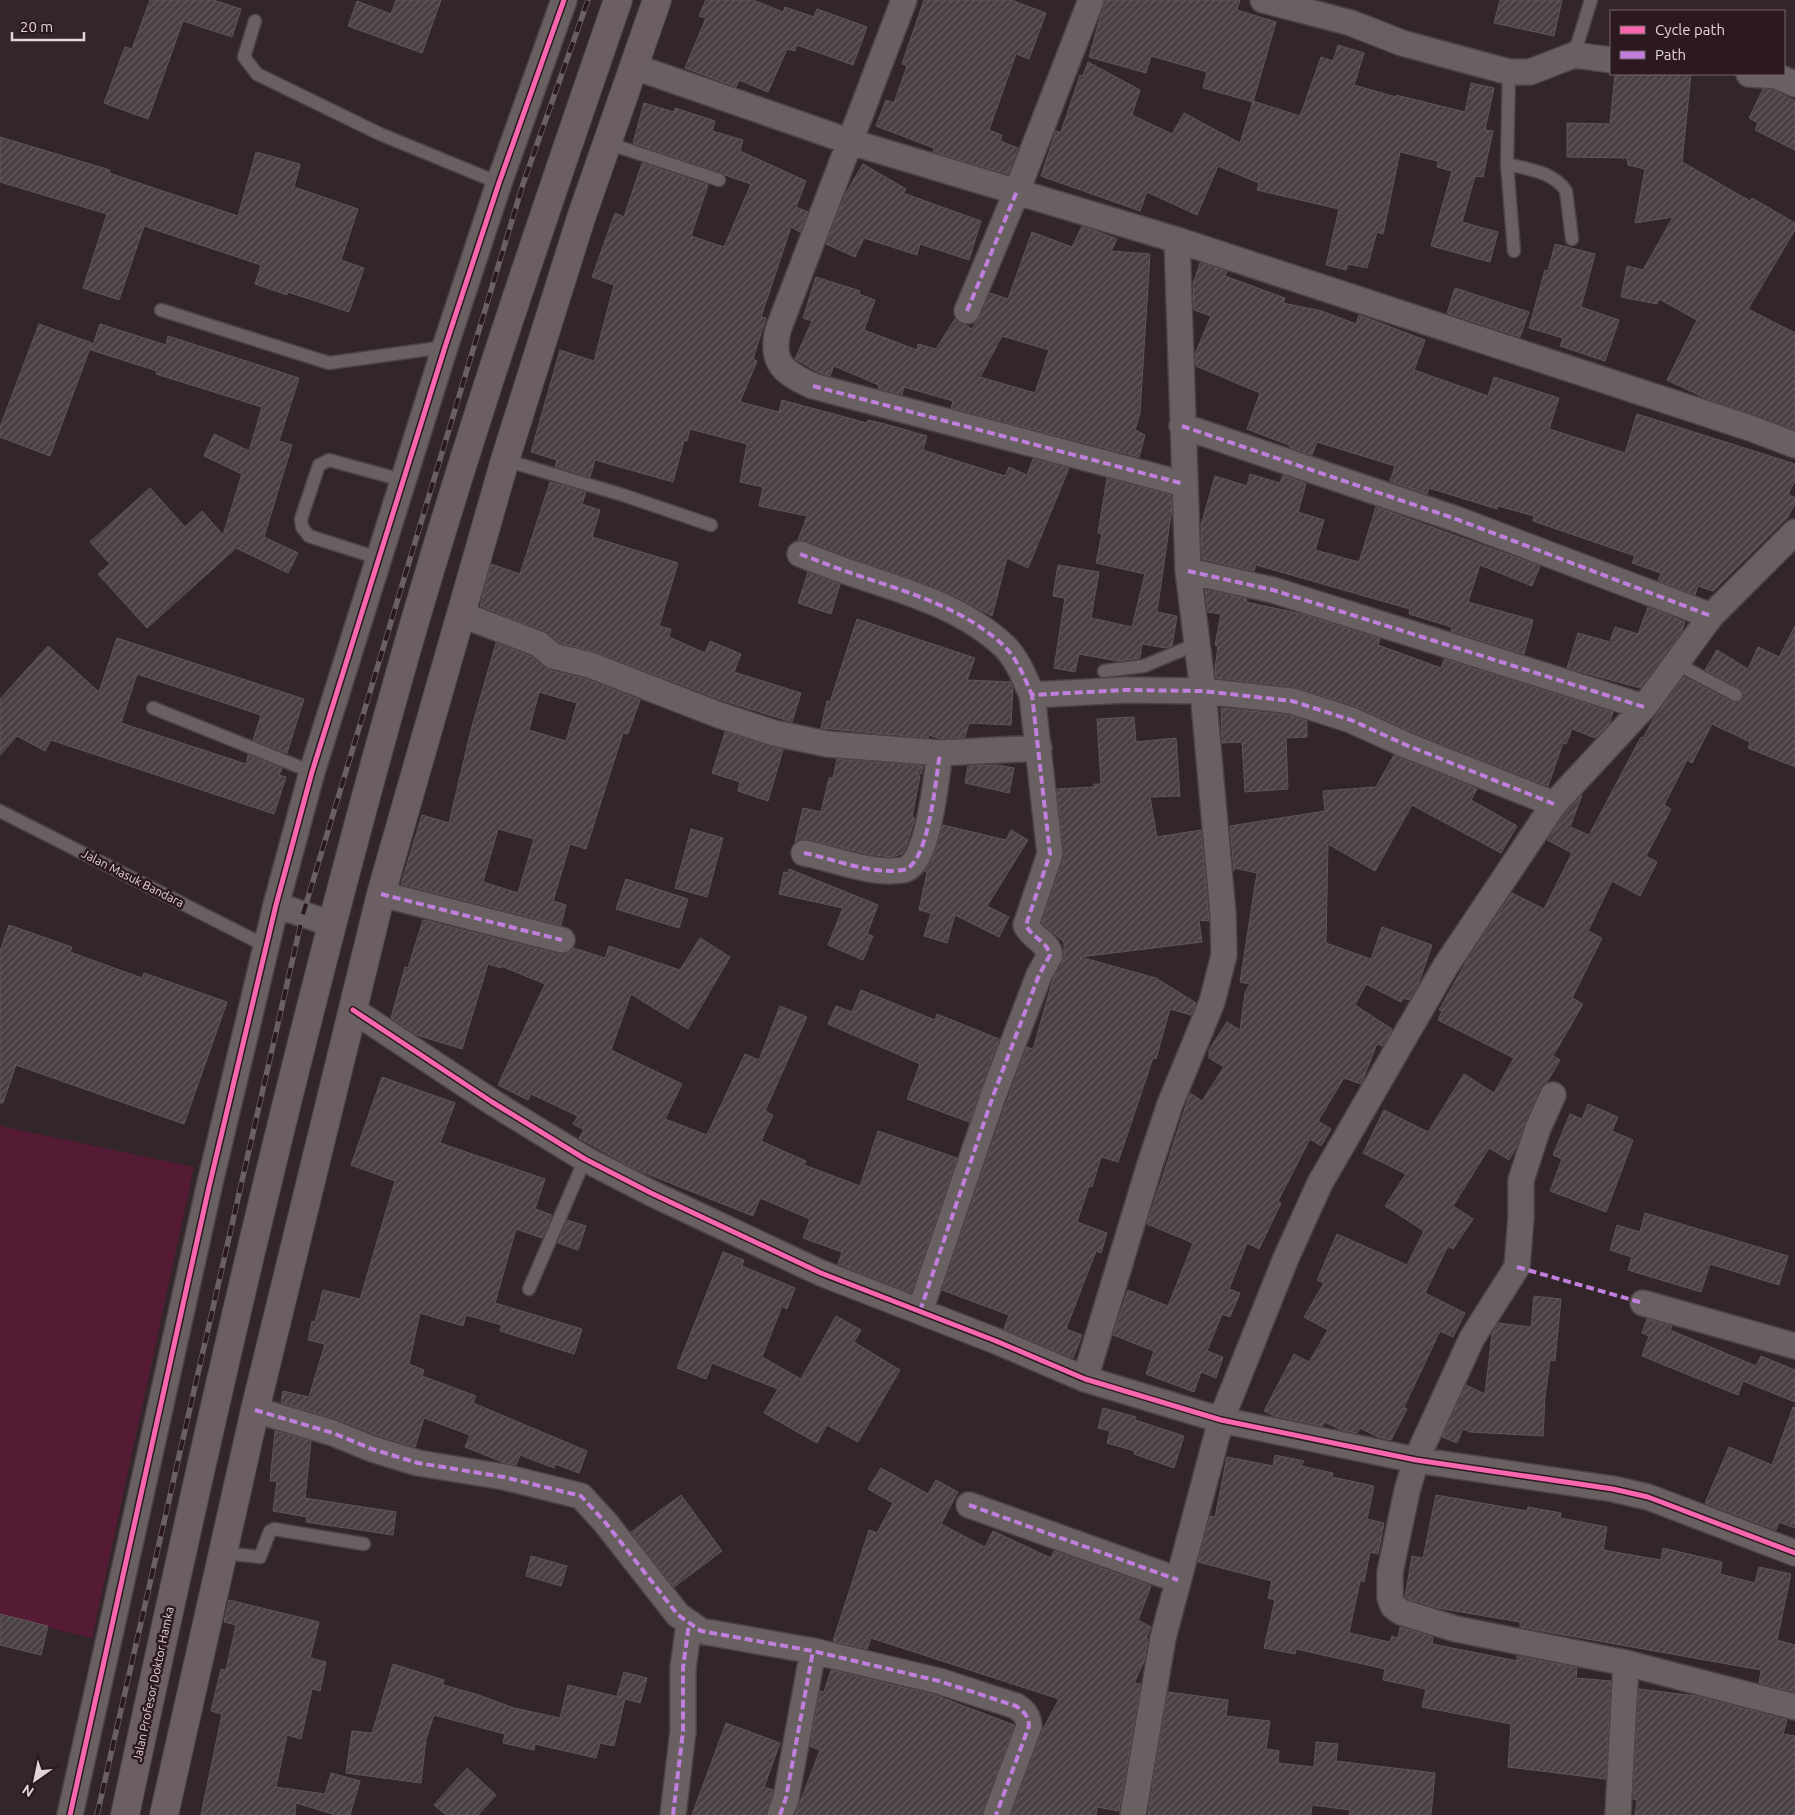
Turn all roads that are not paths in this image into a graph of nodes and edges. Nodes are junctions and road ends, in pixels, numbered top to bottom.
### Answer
1 (564, 0) edge
2 (618, 0) edge
3 (658, 0) edge
4 (904, 0) edge
5 (1091, 0) edge
6 (1263, 0) edge
7 (1590, 0) edge
8 (255, 21) dead end
9 (1574, 55) junction
10 (1610, 60) edge
11 (635, 67) junction
12 (1509, 72) junction
13 (1762, 75) edge
14 (1795, 84) edge
15 (608, 142) junction
16 (851, 142) junction
17 (1507, 164) junction
18 (719, 180) dead end
19 (499, 183) junction
20 (1017, 190) junction
21 (547, 204) junction
22 (581, 218) junction
23 (1572, 238) dead end
24 (1176, 240) junction
25 (1514, 250) dead end
26 (161, 310) dead end
27 (967, 311) dead end
28 (445, 347) junction
29 (1182, 426) junction
30 (1795, 445) edge
31 (505, 460) junction
32 (402, 480) junction
33 (1184, 484) junction
34 (711, 525) dead end
35 (1795, 532) edge
36 (800, 554) dead end
37 (378, 558) junction
38 (1188, 571) junction
39 (460, 614) junction
40 (1711, 616) junction
41 (1198, 643) junction
42 (1677, 664) junction
43 (1104, 671) dead end
44 (1203, 691) junction
45 (1032, 695) junction
46 (1736, 695) dead end
47 (1644, 707) junction
48 (153, 708) dead end
49 (1039, 748) junction
50 (940, 753) junction
51 (312, 772) junction
52 (1554, 804) junction
53 (0, 811) edge
54 (804, 853) dead end
55 (381, 894) junction
56 (276, 905) junction
57 (332, 924) junction
58 (562, 940) dead end
59 (266, 946) junction
60 (354, 1010) junction
61 (1553, 1096) dead end
62 (585, 1159) junction
63 (529, 1289) dead end
64 (1643, 1303) dead end
65 (920, 1311) junction
66 (1795, 1346) edge
67 (1085, 1379) junction
68 (255, 1410) junction
69 (1221, 1420) junction
70 (1416, 1460) junction
71 (969, 1505) dead end
72 (364, 1544) dead end
73 (181, 1553) junction
74 (1795, 1553) edge
75 (221, 1557) junction
76 (1178, 1580) junction
77 (689, 1624) junction
78 (813, 1651) junction
79 (1626, 1663) junction
80 (1795, 1707) edge
81 (70, 1815) edge
82 (125, 1815) edge
83 (164, 1815) edge
84 (673, 1815) edge
85 (780, 1815) edge
86 (996, 1815) edge
87 (1134, 1815) edge
88 (1618, 1815) edge

1 - 19 street
2 - 21 highway, Jalan Profesor Doktor Hamka
3 - 11 highway
4 - 16 street
5 - 20 street
6 - 12 street
7 - 9 lane
8 - 19 lane
9 - 10 street
9 - 12 street
11 - 15 highway
11 - 16 street
12 - 17 lane
13 - 14 street
15 - 18 lane
15 - 22 highway
16 - 20 street
16 - 33 street
17 - 23 lane
17 - 25 lane
19 - 28 street
20 - 24 street
20 - 27 street
21 - 22 highway
21 - 57 highway, Jalan Profesor Doktor Hamka
22 - 31 highway
24 - 29 street
24 - 30 street
26 - 28 lane
28 - 32 street
29 - 33 street
29 - 40 street
31 - 34 lane
31 - 39 highway
32 - 37 street
32 - 37 lane
33 - 38 street
35 - 40 street
36 - 45 street
37 - 51 street
38 - 41 street
38 - 47 street
39 - 50 street
39 - 55 highway
40 - 42 street
41 - 43 lane
41 - 44 street
42 - 46 lane
42 - 47 street
44 - 45 street
44 - 52 street
44 - 67 street
45 - 49 street
47 - 52 street
48 - 51 lane
49 - 50 street
49 - 65 street
50 - 54 street
51 - 56 street
52 - 69 street
53 - 59 lane, Jalan Masuk Bandara
55 - 58 street
55 - 60 highway
56 - 57 street
56 - 59 street
57 - 73 highway, Jalan Profesor Doktor Hamka
59 - 81 street
60 - 62 street
60 - 68 highway
61 - 70 street
62 - 63 lane
62 - 65 street
64 - 66 street
65 - 67 street
67 - 69 street
68 - 75 highway
68 - 77 street
69 - 70 street
69 - 76 street
70 - 74 street
70 - 79 street
71 - 76 street
72 - 75 lane
73 - 75 highway
73 - 82 highway, Jalan Profesor Doktor Hamka
75 - 83 highway
76 - 87 street
77 - 78 street
77 - 84 street
78 - 85 street
78 - 86 street
79 - 80 street
79 - 88 street

